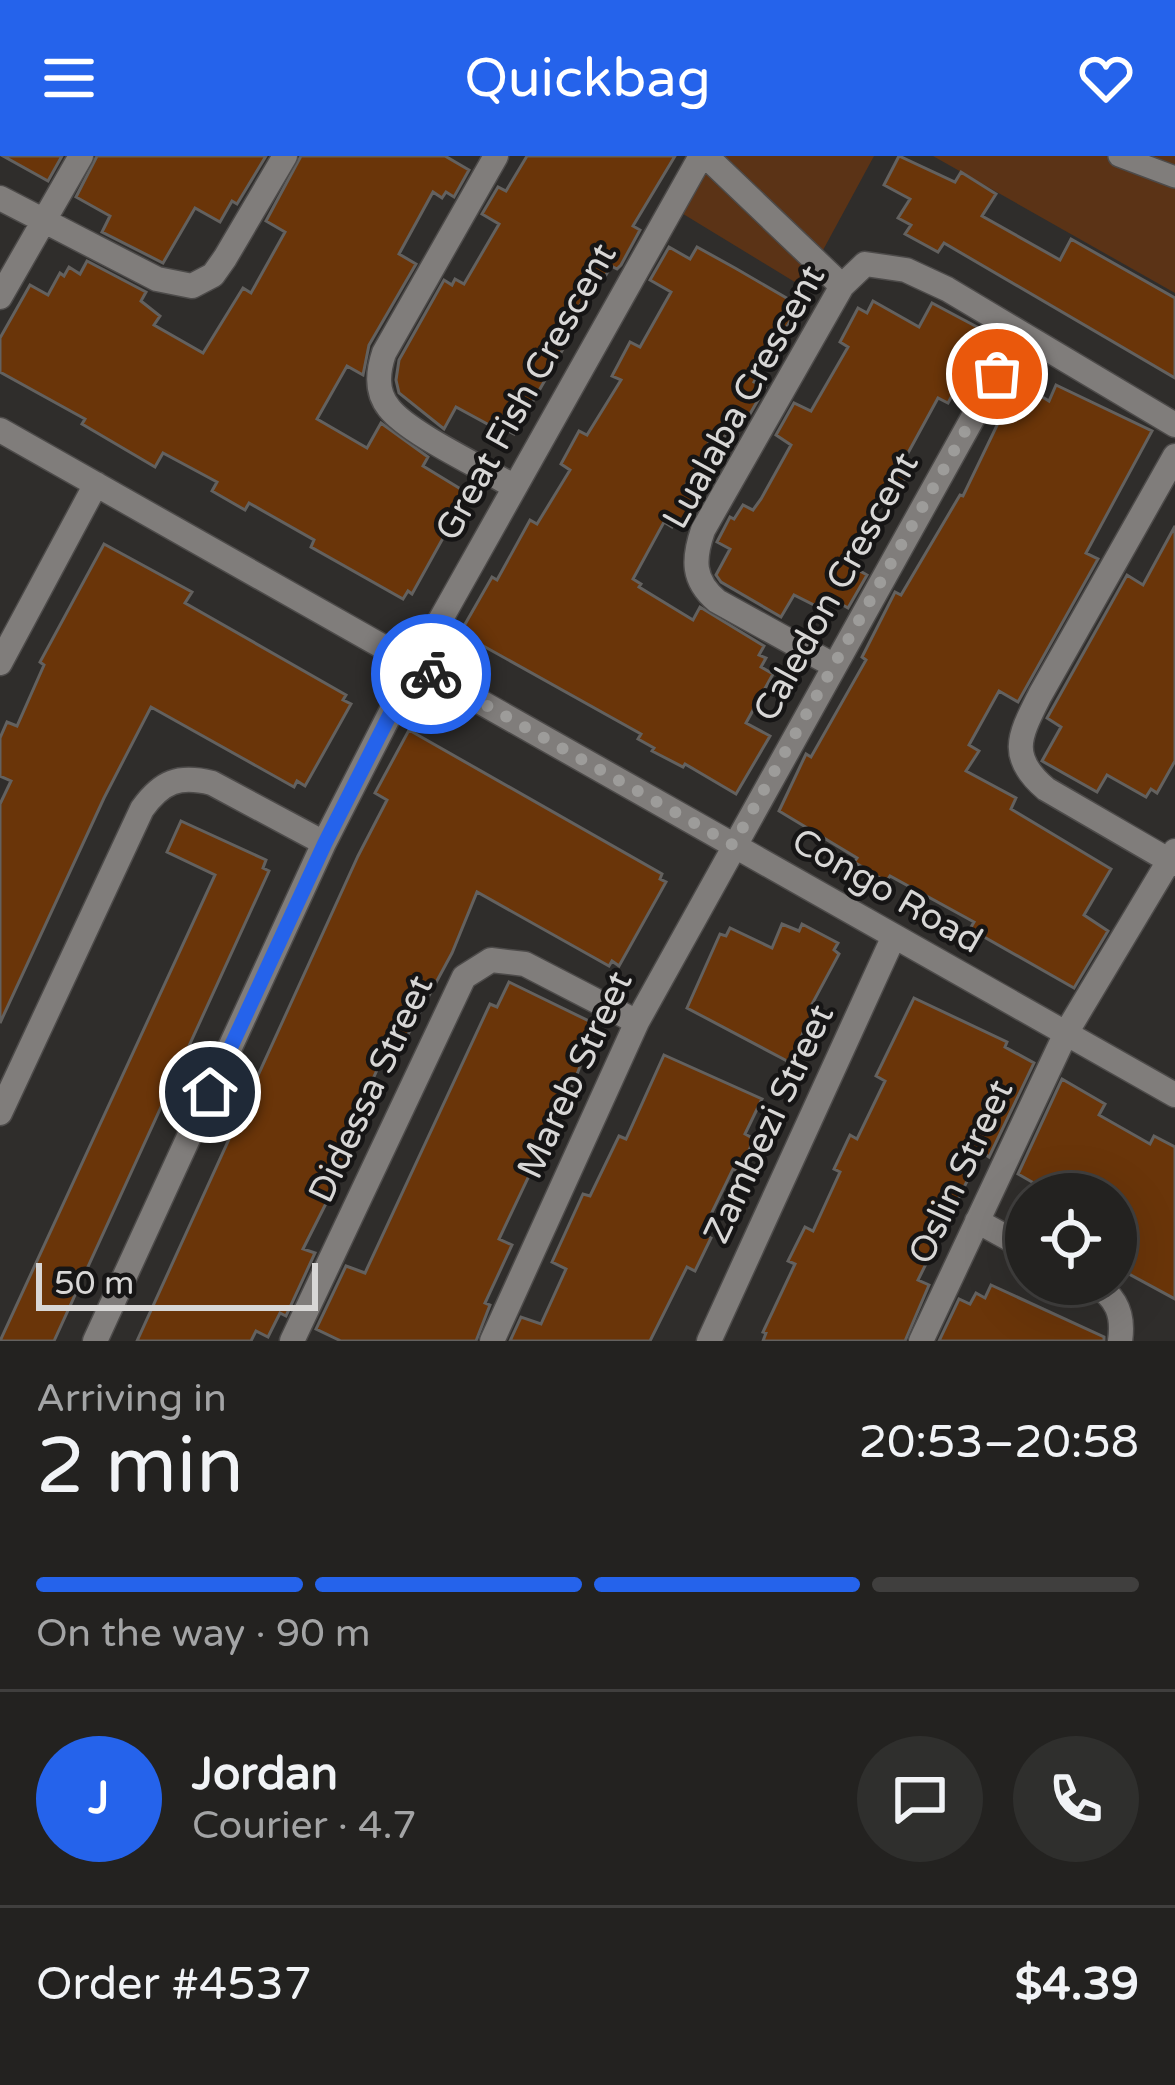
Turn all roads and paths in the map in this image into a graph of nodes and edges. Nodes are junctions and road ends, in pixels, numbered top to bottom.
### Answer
1 (81, 156) edge
2 (285, 156) edge
3 (496, 156) edge
4 (704, 156) edge
5 (1119, 156) edge
6 (1175, 177) edge
7 (0, 198) edge
8 (43, 223) junction
9 (842, 286) junction
10 (0, 297) edge
11 (1020, 333) junction
12 (1175, 424) edge
13 (0, 430) edge
14 (1175, 456) edge
15 (96, 484) junction
16 (513, 486) junction
17 (0, 663) edge
18 (415, 665) junction
19 (833, 665) junction
20 (325, 843) junction
21 (733, 845) junction
22 (1173, 858) edge
23 (894, 936) junction
24 (637, 1022) junction
25 (1066, 1034) junction
26 (1175, 1095) edge
27 (0, 1114) edge
28 (977, 1221) junction
29 (1005, 1236) edge
30 (1116, 1305) edge
31 (95, 1341) edge
32 (292, 1341) edge
33 (492, 1341) edge
34 (709, 1341) edge
35 (921, 1341) edge
36 (1120, 1341) edge

1 - 8 street
2 - 8 street
3 - 16 street
4 - 9 street
4 - 16 street, Great Fish Crescent
5 - 6 lane
7 - 8 street
8 - 10 street
9 - 11 street, Lualaba Crescent
9 - 19 street, Lualaba Crescent
11 - 12 street
11 - 19 street, Caledon Crescent
13 - 15 street, Congo Road
14 - 22 street
15 - 17 street
15 - 18 street, Congo Road
16 - 18 street, Great Fish Crescent
18 - 20 street, Great Fish Crescent
18 - 21 street, Congo Road
19 - 21 street, Caledon Crescent
20 - 27 street
20 - 31 street, Great Fish Crescent
21 - 23 street, Congo Road
21 - 24 street, Mareb Street
22 - 25 street, Oslin Street
23 - 25 street, Congo Road
23 - 34 street, Zambezi Street
24 - 32 street, Didessa Street
24 - 33 street, Mareb Street
25 - 26 street, Congo Road
25 - 28 street, Oslin Street
28 - 29 street
28 - 35 street, Oslin Street
30 - 36 street

